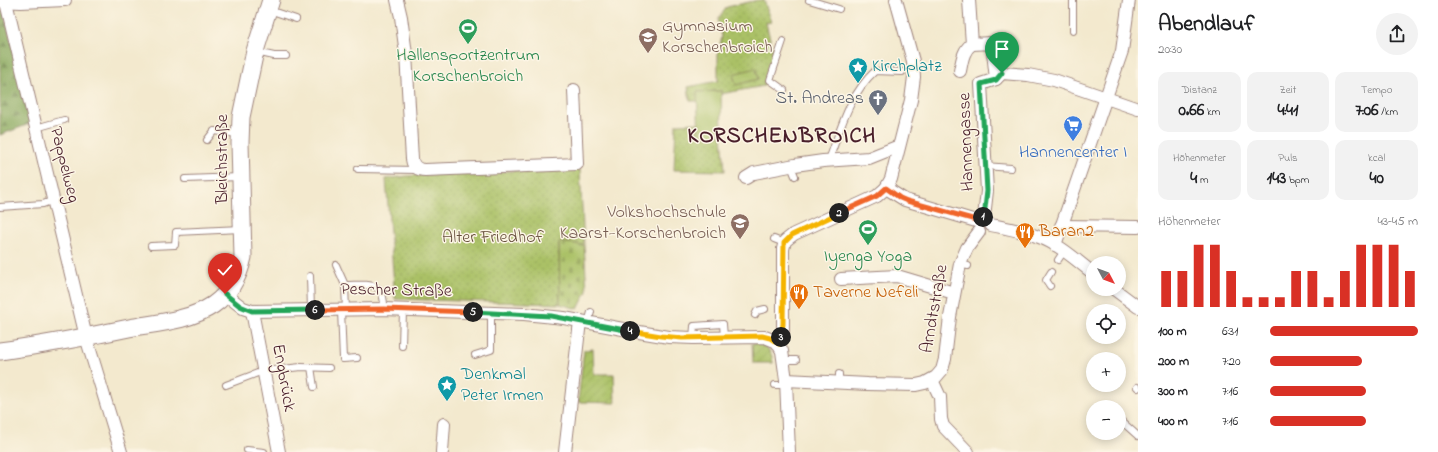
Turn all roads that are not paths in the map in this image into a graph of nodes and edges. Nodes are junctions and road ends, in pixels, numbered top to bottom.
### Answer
1 (65, 0) edge
2 (397, 0) edge
3 (809, 0) edge
4 (896, 0) edge
5 (969, 0) edge
6 (1073, 0) edge
7 (1129, 0) edge
8 (3, 2) edge
9 (270, 5) edge
10 (839, 9) dead end
11 (296, 19) dead end
12 (1073, 31) dead end
13 (783, 41) dead end
14 (972, 44) junction
15 (255, 51) junction
16 (286, 56) dead end
17 (960, 71) dead end
18 (912, 72) junction
19 (996, 80) junction
20 (574, 90) dead end
21 (784, 90) dead end
22 (1106, 98) junction
23 (1138, 109) edge
24 (64, 120) dead end
25 (36, 128) junction
26 (240, 134) junction
27 (207, 140) dead end
28 (899, 146) junction
29 (986, 159) junction
30 (829, 160) junction
31 (1011, 168) dead end
32 (358, 169) dead end
33 (419, 170) junction
34 (241, 177) junction
35 (746, 178) dead end
36 (186, 179) dead end
37 (886, 188) junction
38 (54, 200) junction
39 (0, 207) edge
40 (982, 223) junction
41 (1062, 226) junction
42 (1138, 226) edge
43 (243, 229) junction
44 (151, 246) dead end
45 (1059, 252) junction
46 (336, 265) dead end
47 (1086, 269) edge
48 (1051, 272) dead end
49 (310, 276) dead end
50 (841, 279) dead end
51 (345, 284) junction
52 (1050, 286) dead end
53 (954, 293) junction
54 (225, 294) junction
55 (1123, 296) edge
56 (1138, 307) edge
57 (384, 309) junction
58 (765, 309) dead end
59 (311, 310) junction
60 (343, 310) junction
61 (403, 310) junction
62 (252, 311) junction
63 (491, 313) junction
64 (755, 315) dead end
65 (587, 319) junction
66 (86, 337) junction
67 (779, 344) junction
68 (402, 346) dead end
69 (0, 351) edge
70 (475, 355) dead end
71 (357, 358) dead end
72 (311, 367) junction
73 (329, 368) dead end
74 (263, 371) junction
75 (932, 380) junction
76 (782, 383) junction
77 (226, 385) dead end
78 (314, 387) dead end
79 (444, 424) dead end
80 (1126, 425) edge
81 (1138, 436) edge
82 (247, 450) dead end
83 (277, 451) edge
84 (121, 452) edge
85 (264, 452) edge
86 (442, 452) edge
87 (565, 452) edge
88 (789, 452) edge
89 (968, 452) edge

1 - 8 street
2 - 33 street
3 - 10 lane
4 - 18 street
5 - 14 street
6 - 12 lane
7 - 22 street
8 - 25 street, Pappelweg
9 - 11 lane
9 - 15 main road, Bleichstraße
13 - 21 lane
14 - 17 street
14 - 19 street, Hannengasse
15 - 16 lane
15 - 26 main road, Bleichstraße
18 - 28 street
18 - 30 lane
19 - 22 street
19 - 29 street, Hannengasse
20 - 33 street
22 - 23 street
22 - 41 street
24 - 25 lane
25 - 38 street, Pappelweg
26 - 27 lane
26 - 34 main road, Bleichstraße
28 - 30 street
28 - 37 street
29 - 31 lane
29 - 40 street, Hannengasse
30 - 35 street
32 - 33 lane
34 - 36 lane
34 - 43 main road, Bleichstraße
37 - 40 street
37 - 67 street
38 - 39 lane
38 - 66 street, Pappelweg
40 - 45 street
40 - 53 street, Arndtstraße
41 - 42 street
41 - 45 street
43 - 44 lane
43 - 54 main road, Bleichstraße
45 - 47 street
46 - 51 lane
48 - 52 lane
49 - 59 lane
50 - 53 street
51 - 57 lane
51 - 60 lane
53 - 75 street, Arndtstraße
54 - 62 street, Pescher Straße
54 - 66 main road
55 - 56 street
57 - 60 street, Pescher Straße
57 - 61 street, Pescher Straße
58 - 64 lane
59 - 60 street, Pescher Straße
59 - 62 street, Pescher Straße
60 - 71 lane
61 - 63 street, Pescher Straße
61 - 68 lane
62 - 74 street, Engbrück
63 - 65 street, Pescher Straße
63 - 70 lane
65 - 67 street, Pescher Straße
65 - 87 street
66 - 69 main road
66 - 84 street, Pappelweg
67 - 76 street
72 - 73 lane
72 - 74 lane
72 - 78 lane
74 - 77 lane
74 - 83 street, Engbrück
75 - 76 street
75 - 89 street, Arndtstraße
76 - 88 street
79 - 86 street
80 - 81 lane
82 - 85 lane

